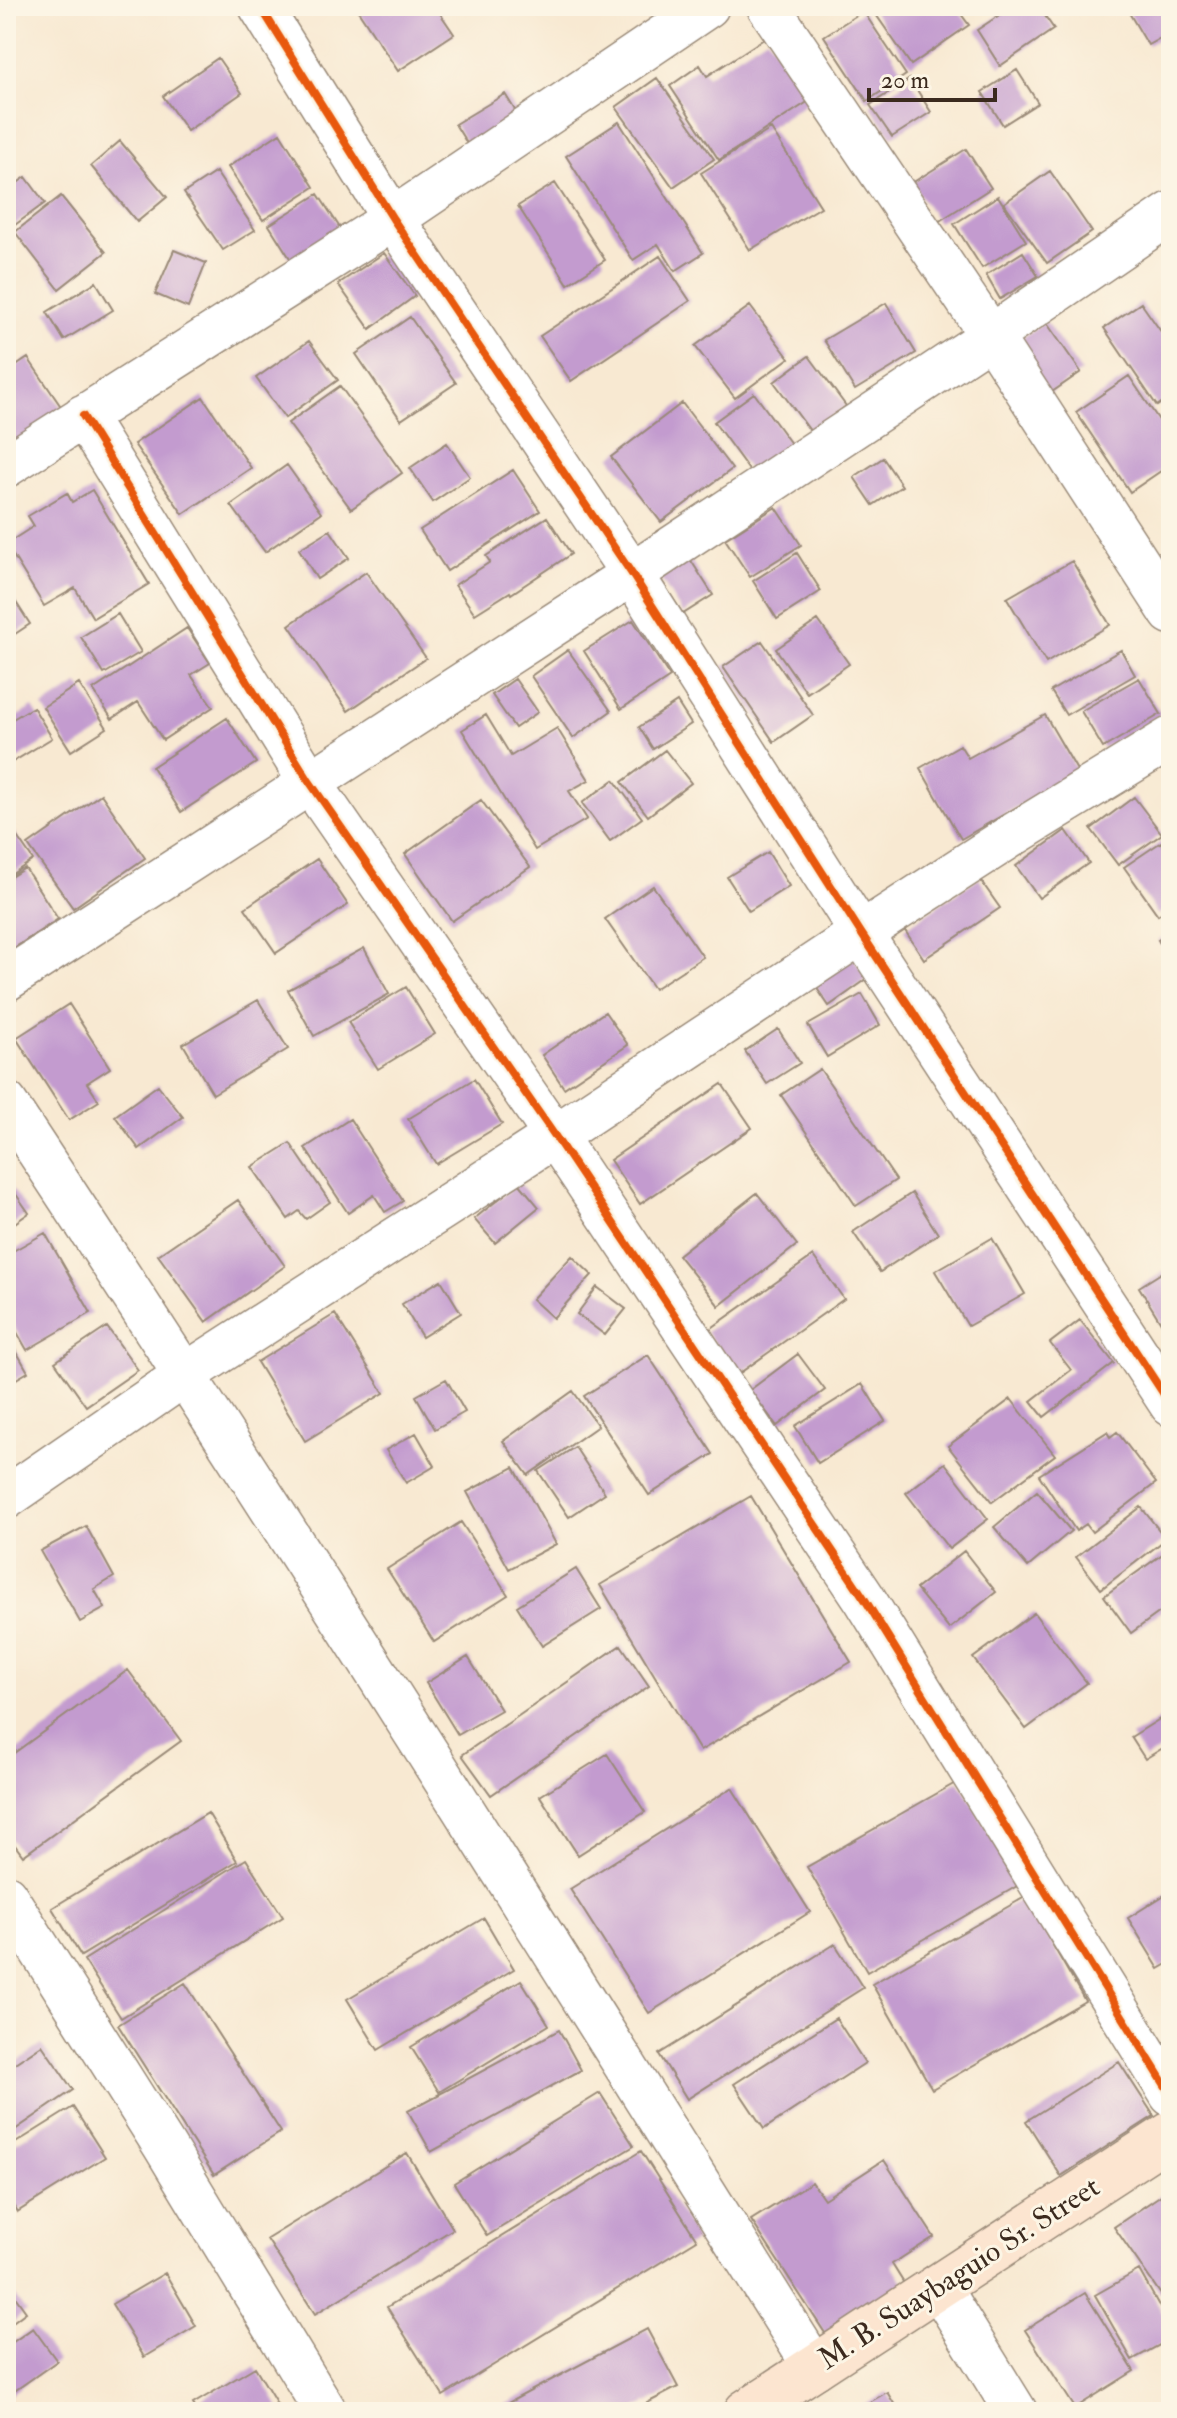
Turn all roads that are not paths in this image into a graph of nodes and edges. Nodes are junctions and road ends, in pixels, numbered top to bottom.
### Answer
1 (260, 6) edge
2 (708, 6) edge
3 (768, 6) edge
4 (1171, 213) edge
5 (393, 219) junction
6 (991, 336) junction
7 (83, 416) junction
8 (6, 466) edge
9 (632, 574) junction
10 (1171, 613) edge
11 (1171, 738) edge
12 (309, 781) junction
13 (861, 933) junction
14 (6, 980) edge
15 (6, 1103) edge
16 (555, 1136) junction
17 (186, 1374) junction
18 (1171, 1405) edge
19 (6, 1498) edge
20 (6, 1896) edge
21 (1171, 2095) edge
22 (1171, 2134) edge
23 (938, 2286) junction
24 (815, 2368) junction
25 (326, 2412) edge
26 (746, 2412) edge
27 (1016, 2412) edge

1 - 5 street
2 - 5 street
3 - 6 street
4 - 6 street
5 - 7 street
5 - 9 street
6 - 9 street
6 - 10 street
7 - 8 street
7 - 12 street
9 - 12 street
9 - 13 street
11 - 13 street
12 - 14 street
12 - 16 street
13 - 16 street
13 - 18 street
15 - 17 street
16 - 17 street
16 - 21 street
17 - 19 street
17 - 24 street
20 - 25 street
22 - 23 street, M. B. Suaybaguio Sr. Street
23 - 24 street, M. B. Suaybaguio Sr. Street
23 - 27 street
24 - 26 street, M. B. Suaybaguio Sr. Street

